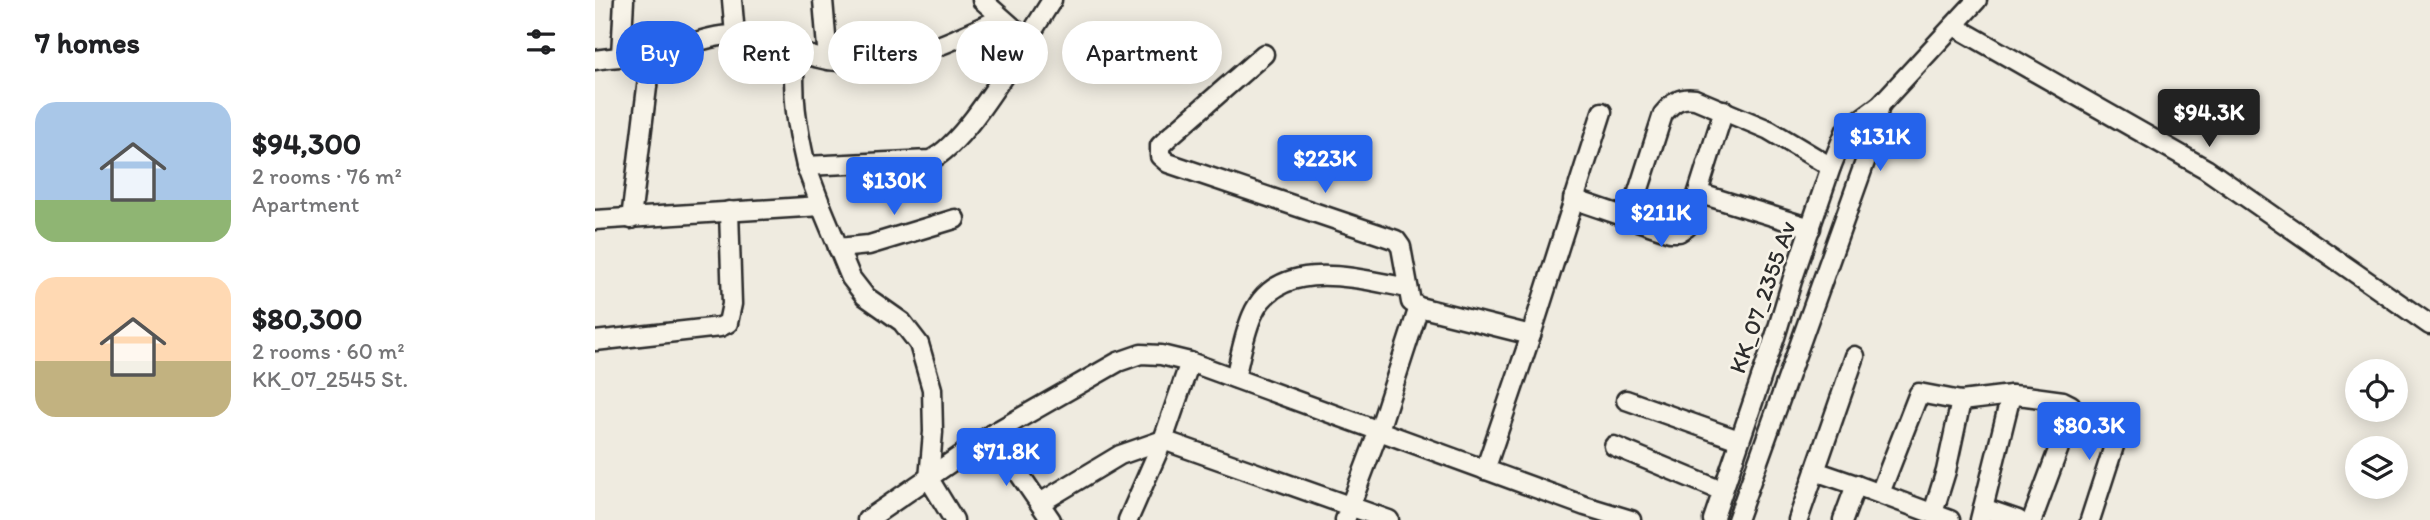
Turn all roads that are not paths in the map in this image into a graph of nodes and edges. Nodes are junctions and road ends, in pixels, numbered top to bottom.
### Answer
1 (624, 0) edge
2 (732, 0) edge
3 (823, 0) edge
4 (982, 0) edge
5 (1052, 0) edge
6 (1977, 0) edge
7 (1001, 18) junction
8 (623, 21) edge
9 (734, 21) edge
10 (1005, 21) edge
11 (1039, 21) edge
12 (1954, 26) junction
13 (942, 46) edge
14 (1264, 54) dead end
15 (616, 56) edge
16 (814, 56) edge
17 (595, 60) edge
18 (828, 60) joint
19 (647, 84) edge
20 (793, 84) edge
21 (998, 84) edge
22 (1879, 105) junction
23 (1724, 110) junction
24 (1602, 112) dead end
25 (806, 166) junction
26 (1831, 167) junction
27 (1698, 193) junction
28 (1573, 199) junction
29 (821, 206) junction
30 (729, 211) junction
31 (1630, 217) junction
32 (631, 219) junction
33 (955, 219) dead end
34 (595, 220) edge
35 (1811, 228) junction
36 (838, 248) junction
37 (1408, 288) junction
38 (1419, 307) junction
39 (2430, 325) edge
40 (1531, 335) junction
41 (595, 341) edge
42 (1855, 356) dead end
43 (1190, 362) junction
44 (1235, 378) junction
45 (2011, 395) junction
46 (1626, 400) dead end
47 (1961, 401) junction
48 (2124, 415) dead end
49 (1378, 430) junction
50 (992, 434) junction
51 (1163, 440) junction
52 (1739, 440) junction
53 (1614, 446) dead end
54 (1485, 470) junction
55 (1815, 471) junction
56 (929, 479) junction
57 (1856, 485) junction
58 (1722, 491) junction
59 (1880, 493) junction
60 (1040, 503) junction
61 (1348, 513) edge
62 (1933, 513) junction
63 (1981, 514) edge
64 (1600, 516) edge
65 (877, 517) edge
66 (1132, 519) edge
67 (954, 520) edge
68 (1051, 520) edge
69 (1388, 520) edge
70 (1631, 520) edge
71 (1713, 520) edge
72 (1737, 520) edge
73 (1798, 520) edge
74 (1843, 520) edge
75 (1950, 520) edge
76 (2018, 520) edge
77 (2032, 520) edge
78 (2090, 520) edge

1 - 8 street
2 - 9 street
3 - 18 street
4 - 7 street
5 - 11 street
6 - 12 street, KK_07_2355 Av
7 - 10 street
7 - 13 street
12 - 22 street, KK_07_2355 Av
12 - 39 street
14 - 37 street
15 - 17 street
16 - 18 street
19 - 32 street
20 - 25 street
21 - 25 street
22 - 26 street, KK_07_2355 Av
22 - 72 street, KK_07_2355 Av
23 - 26 street
23 - 27 street
23 - 31 street
24 - 28 street
25 - 29 street
26 - 35 street, KK_07_2355 Av
27 - 31 street
27 - 35 street
28 - 31 street
28 - 40 street
29 - 30 street
29 - 36 street
30 - 32 street
30 - 41 street
32 - 34 street
33 - 36 street
35 - 52 street, KK_07_2355 Av
36 - 56 street
37 - 38 street
37 - 44 street
38 - 40 street
38 - 49 street
40 - 54 street
42 - 55 street
43 - 44 street
43 - 50 street
43 - 51 street
44 - 49 street
45 - 47 street
45 - 63 street
45 - 77 street
46 - 52 street
47 - 59 street
47 - 62 street
48 - 78 street
49 - 54 street
49 - 61 street
50 - 56 street
50 - 60 street
51 - 60 street
51 - 61 street
51 - 66 street
52 - 58 street, KK_07_2355 Av
53 - 58 street
54 - 64 street
55 - 57 street
55 - 73 street
56 - 65 street
56 - 67 street
57 - 59 street
57 - 74 street
58 - 71 street, KK_07_2355 Av
59 - 62 street
60 - 68 street
61 - 69 street
62 - 75 street
63 - 76 street
64 - 70 street

